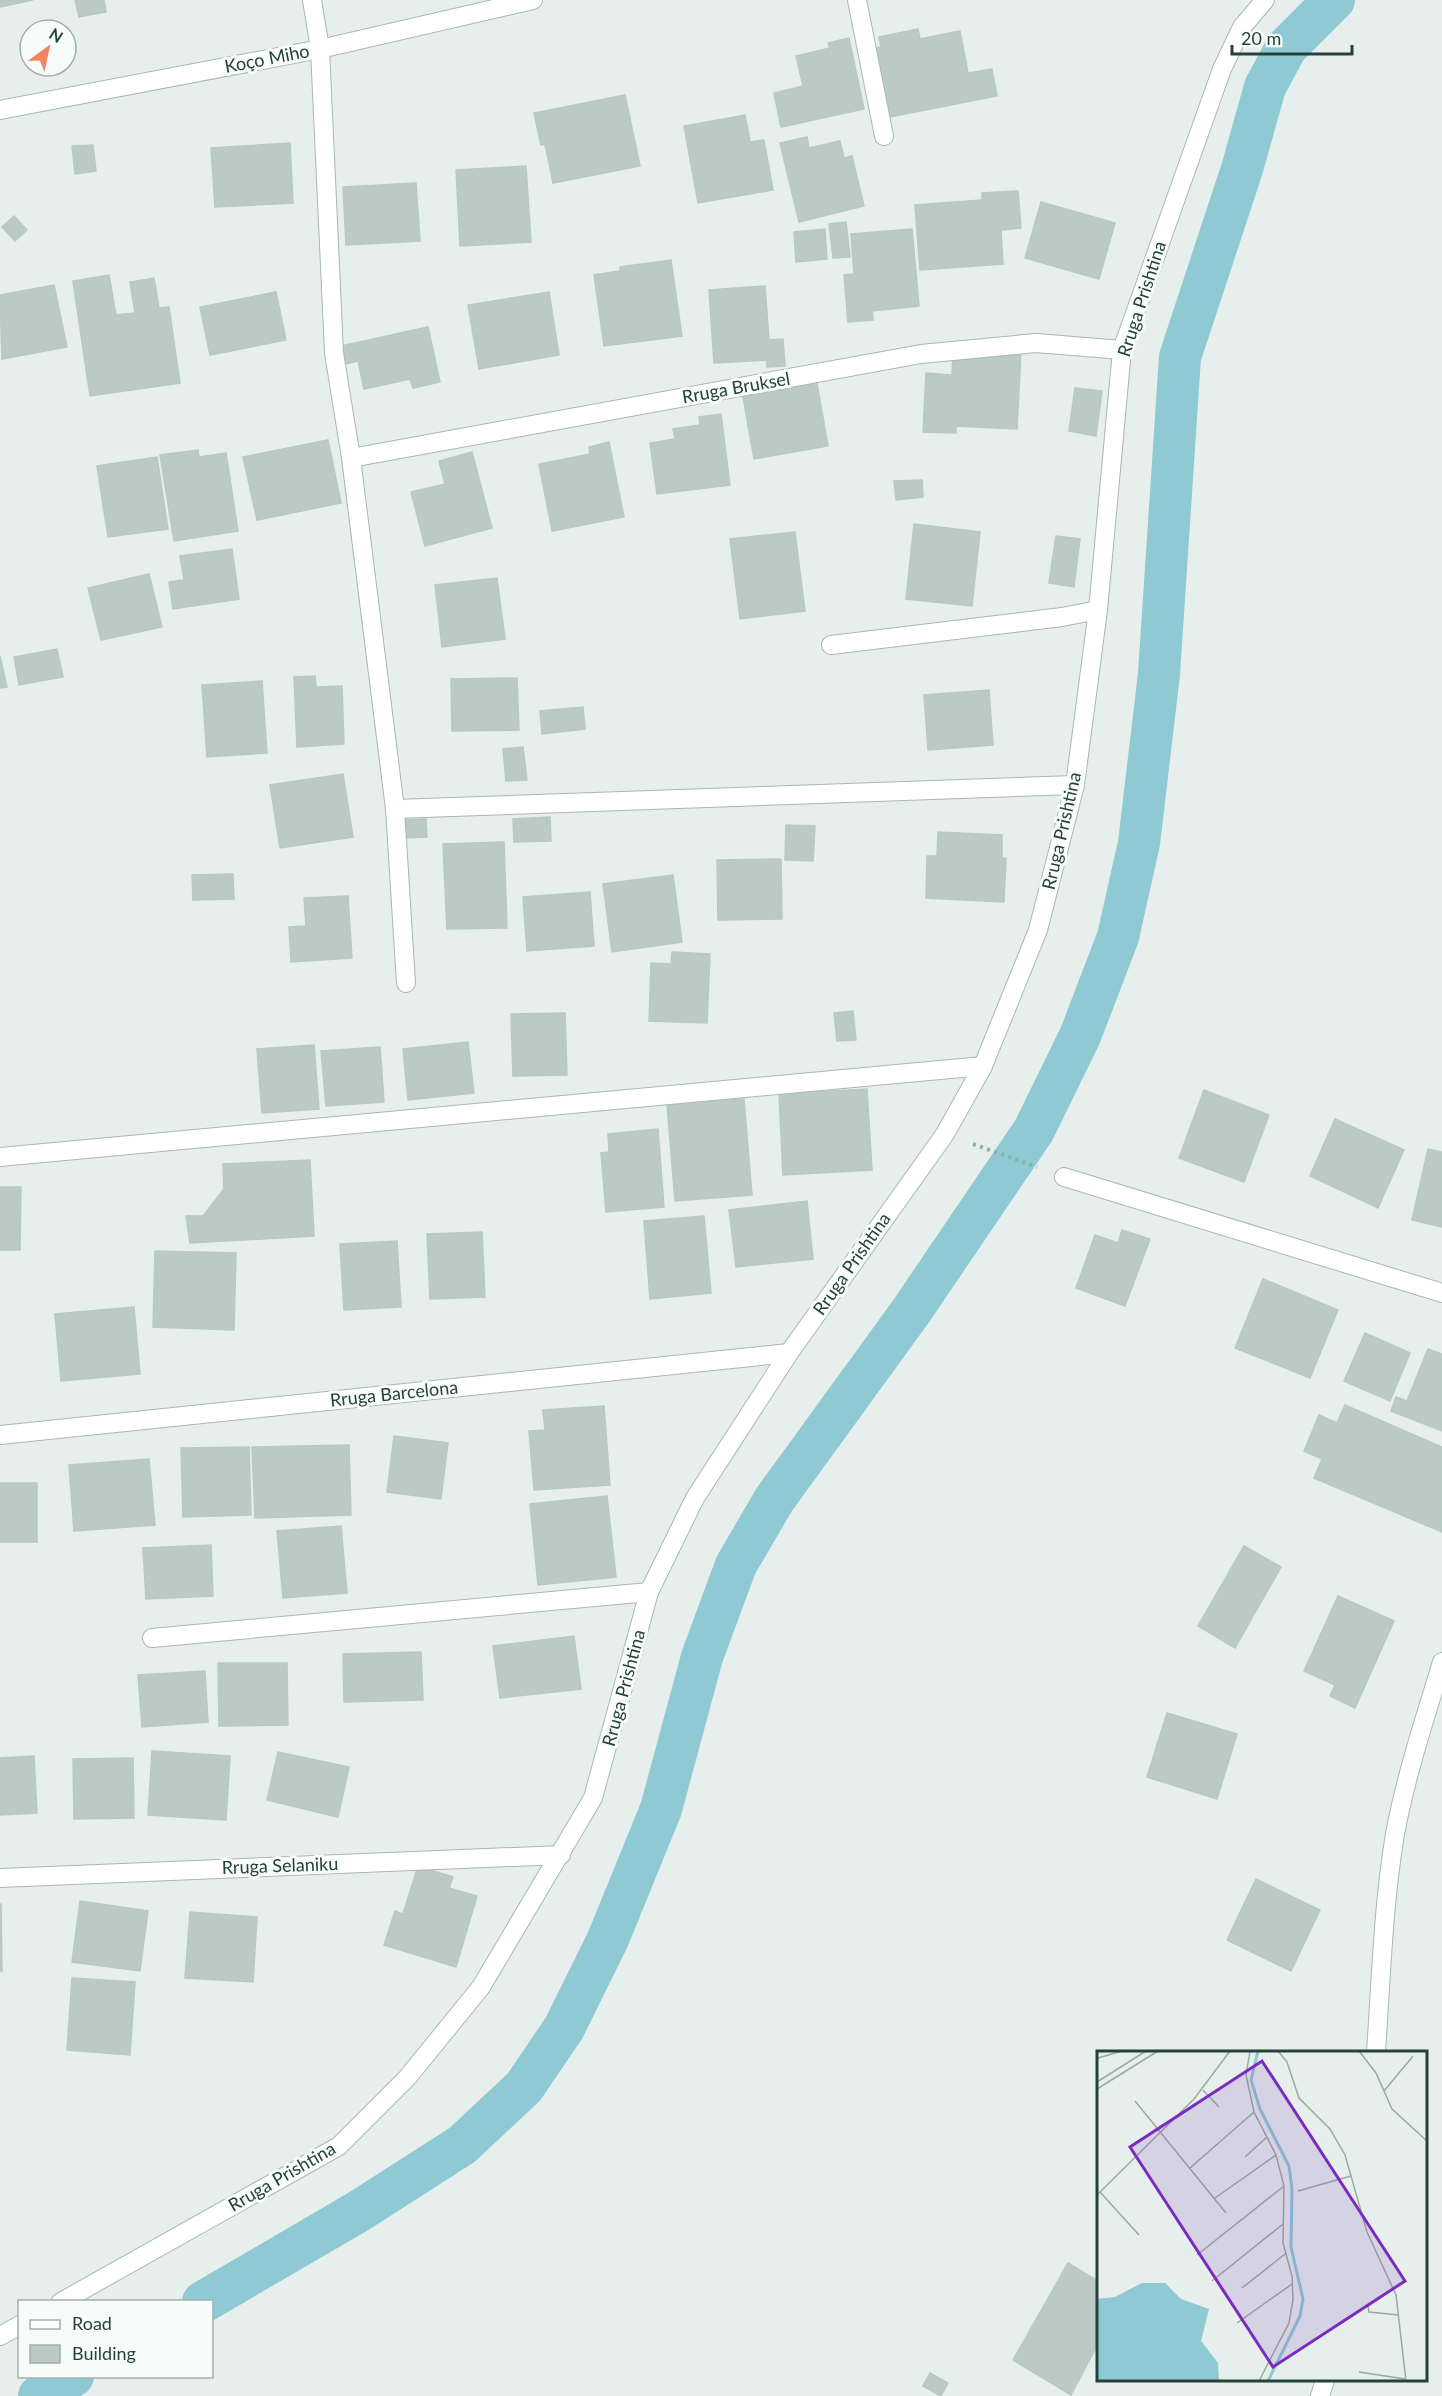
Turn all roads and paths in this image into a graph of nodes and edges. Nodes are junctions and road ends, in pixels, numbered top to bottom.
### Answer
1 (312, 0) edge
2 (533, 0) edge
3 (857, 0) edge
4 (1265, 0) edge
5 (320, 49) junction
6 (0, 110) edge
7 (884, 136) dead end
8 (1122, 350) junction
9 (351, 458) junction
10 (1098, 610) junction
11 (831, 645) dead end
12 (1075, 785) junction
13 (395, 809) junction
14 (406, 983) dead end
15 (983, 1066) junction
16 (945, 1134) junction
17 (0, 1157) edge
18 (1064, 1177) joint
19 (1442, 1293) edge
20 (789, 1353) junction
21 (0, 1435) edge
22 (649, 1592) junction
23 (152, 1638) dead end
24 (1442, 1662) edge
25 (561, 1855) junction
26 (0, 1878) edge
27 (1376, 2051) edge
28 (63, 2300) edge
29 (18, 2326) edge
30 (0, 2336) edge
31 (1324, 2381) edge
32 (1320, 2396) edge

1 - 5 street
2 - 5 street, Koço Miho
3 - 7 street
4 - 8 street, Rruga Prishtina
5 - 6 street, Koço Miho
5 - 9 street
8 - 9 street, Rruga Bruksel
8 - 10 street, Rruga Prishtina
9 - 13 street
10 - 11 street
10 - 12 street, Rruga Prishtina
12 - 13 street
12 - 15 street, Rruga Prishtina
13 - 14 street
15 - 16 street, Rruga Prishtina
15 - 17 street
16 - 18 path
16 - 20 street, Rruga Prishtina
18 - 19 street
20 - 21 street, Rruga Barcelona
20 - 22 street, Rruga Prishtina
22 - 23 street
22 - 25 street, Rruga Prishtina
24 - 27 street
25 - 26 street, Rruga Selaniku
25 - 28 street, Rruga Prishtina
29 - 30 street
31 - 32 street

